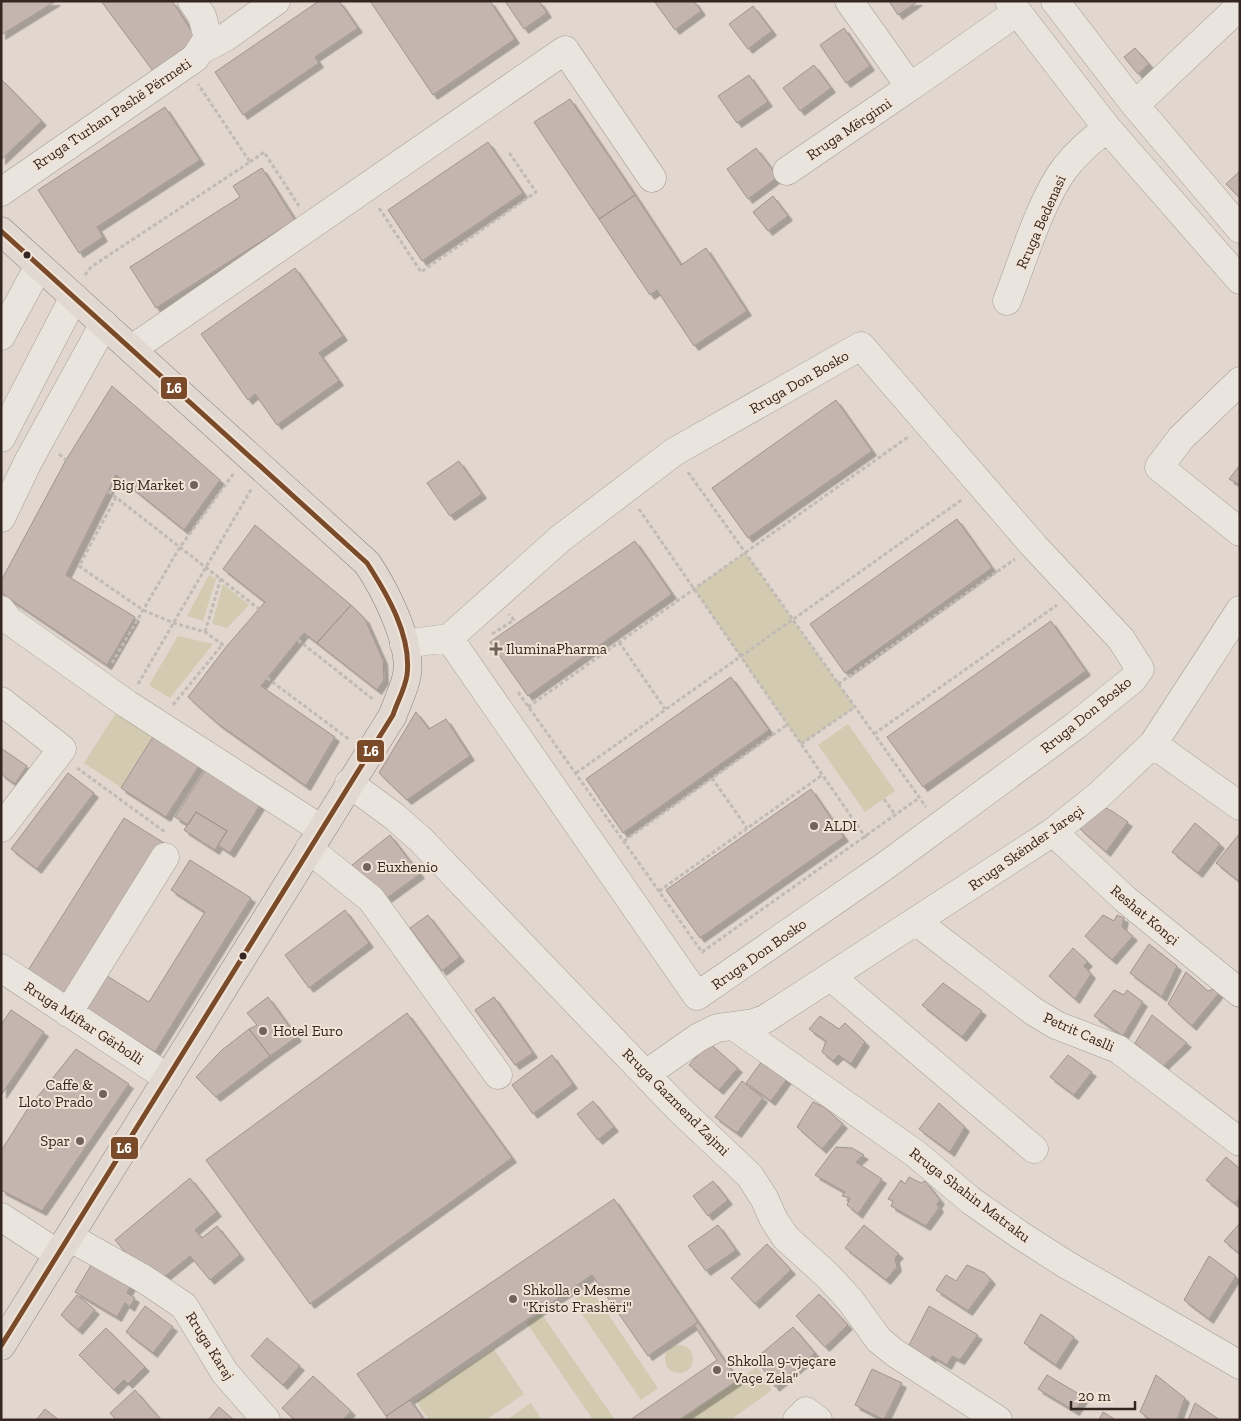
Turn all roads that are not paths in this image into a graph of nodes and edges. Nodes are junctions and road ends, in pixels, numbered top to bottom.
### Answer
1 (192, 1) edge
2 (276, 1) edge
3 (849, 1) edge
4 (1055, 1) edge
5 (1240, 6) edge
6 (1013, 7) edge
7 (194, 57) junction
8 (910, 87) junction
9 (1135, 105) junction
10 (1106, 128) junction
11 (787, 171) dead end
12 (652, 178) dead end
13 (1, 192) edge
14 (1240, 229) edge
15 (1, 231) edge
16 (39, 266) junction
17 (1240, 280) edge
18 (72, 295) junction
19 (1007, 301) dead end
20 (104, 324) junction
21 (1, 336) edge
22 (132, 349) junction
23 (1240, 381) edge
24 (1, 438) edge
25 (1, 518) edge
26 (1240, 532) edge
27 (1, 610) edge
28 (1240, 610) edge
29 (449, 638) junction
30 (404, 644) junction
31 (1, 701) edge
32 (1153, 744) junction
33 (349, 783) junction
34 (1240, 806) edge
35 (1, 828) edge
36 (1053, 832) junction
37 (315, 839) junction
38 (165, 857) road end
39 (917, 922) junction
40 (1, 968) edge
41 (830, 977) junction
42 (1240, 993) edge
43 (68, 1014) junction
44 (735, 1027) junction
45 (646, 1074) junction
46 (498, 1075) dead end
47 (168, 1078) junction
48 (1240, 1142) edge
49 (1034, 1149) dead end
50 (1, 1217) edge
51 (63, 1246) junction
52 (1, 1346) edge
53 (1240, 1364) edge
54 (266, 1420) edge
55 (797, 1420) edge
56 (818, 1420) edge
57 (998, 1420) edge

1 - 7 street, Rruga Turhan Pashë Përmeti
2 - 7 street
3 - 8 street
4 - 9 street
5 - 9 street
6 - 8 street, Rruga Mërgimi
6 - 10 street
7 - 13 street, Rruga Turhan Pashë Përmeti
8 - 11 street, Rruga Mërgimi
9 - 14 street
10 - 17 street
10 - 19 street, Rruga Bedenasi
12 - 22 street
15 - 16 main road
16 - 18 main road
16 - 21 street
18 - 20 main road
18 - 24 street
20 - 22 main road
20 - 25 street
22 - 30 main road
23 - 26 street
27 - 37 street
28 - 32 street, Rruga Skënder Jareçi
29 - 29 street, Rruga Don Bosko
29 - 30 street
30 - 33 main road
31 - 35 street
32 - 34 street
32 - 36 street, Rruga Skënder Jareçi
33 - 37 main road
33 - 45 street, Rruga Gazmend Zajmi
36 - 39 street, Rruga Skënder Jareçi
36 - 42 street, Reshat Konçi
37 - 46 street
37 - 47 main road
38 - 43 street
39 - 41 street, Rruga Skënder Jareçi
39 - 48 street, Petrit Caslli
40 - 43 street, Rruga Miftar Gërbolli
41 - 44 street, Rruga Skënder Jareçi
41 - 49 street
43 - 47 street, Rruga Miftar Gërbolli
44 - 45 street, Rruga Skënder Jareçi
44 - 53 street, Rruga Shahin Matraku
45 - 57 street, Rruga Gazmend Zajmi
47 - 51 main road
50 - 51 street, Rruga Karaj
51 - 52 main road
51 - 54 street, Rruga Karaj
55 - 56 street

